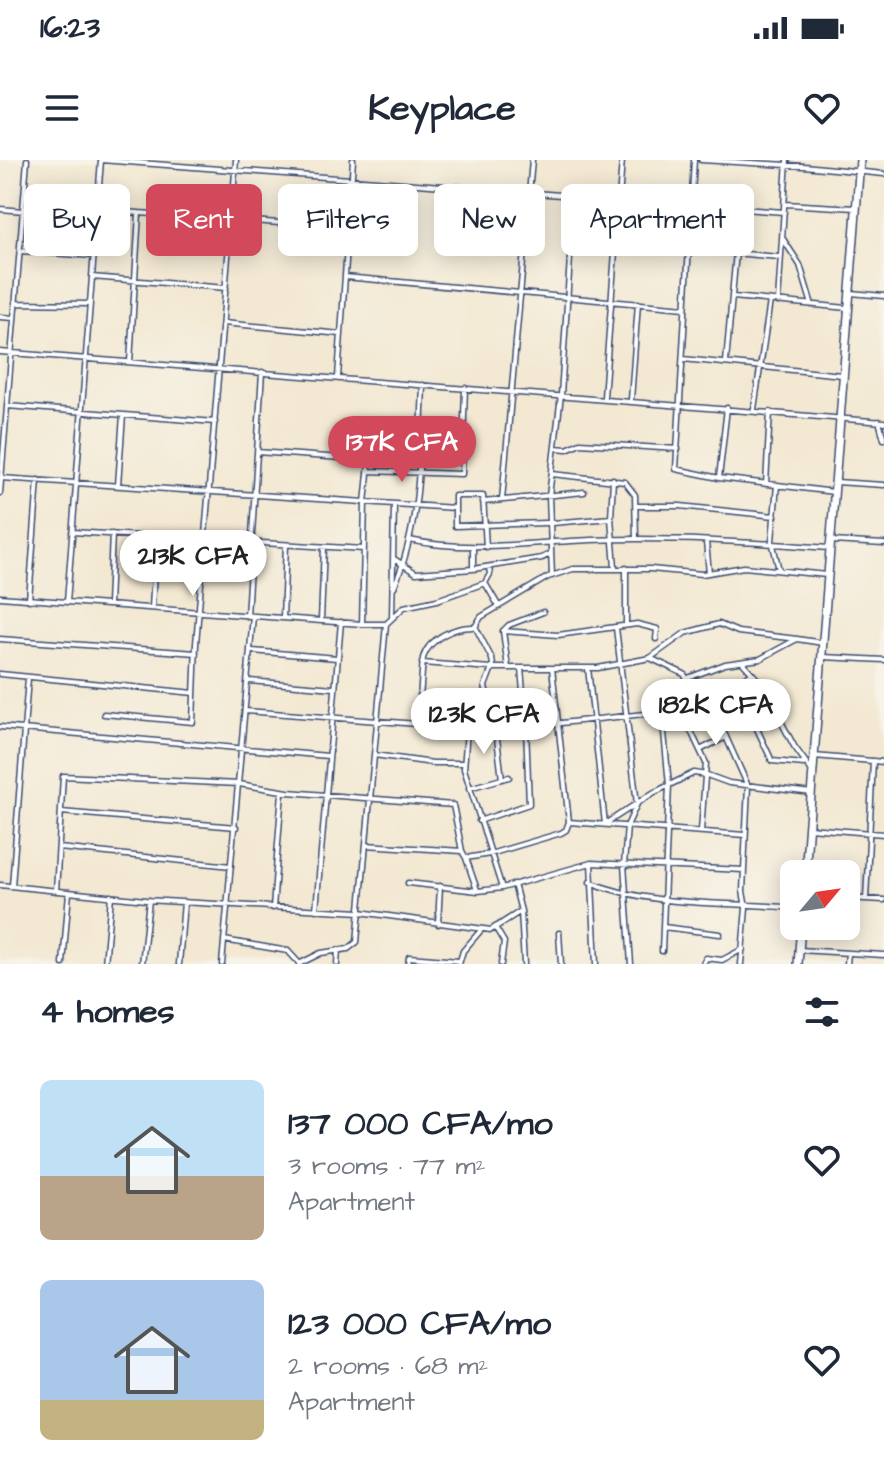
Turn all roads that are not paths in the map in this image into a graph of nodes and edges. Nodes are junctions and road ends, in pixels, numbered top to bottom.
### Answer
1 (27, 160) edge
2 (101, 160) edge
3 (236, 160) edge
4 (353, 160) edge
5 (532, 160) edge
6 (622, 160) edge
7 (694, 160) edge
8 (701, 160) edge
9 (860, 160) edge
10 (744, 161) edge
11 (786, 162) edge
12 (235, 171) junction
13 (859, 171) junction
14 (884, 174) edge
15 (352, 180) junction
16 (99, 184) edge
17 (234, 184) edge
18 (352, 184) edge
19 (530, 184) edge
20 (620, 184) edge
21 (692, 184) edge
22 (434, 186) edge
23 (785, 204) junction
24 (856, 208) junction
25 (0, 209) edge
26 (754, 210) edge
27 (23, 211) junction
28 (130, 212) edge
29 (784, 212) junction
30 (139, 213) junction
31 (146, 214) edge
32 (782, 237) junction
33 (19, 251) junction
34 (24, 251) edge
35 (754, 254) edge
36 (94, 256) edge
37 (228, 256) edge
38 (346, 256) edge
39 (523, 256) edge
40 (570, 256) edge
41 (615, 256) edge
42 (690, 256) edge
43 (736, 256) edge
44 (780, 257) junction
45 (92, 277) junction
46 (345, 277) junction
47 (135, 281) junction
48 (226, 288) junction
49 (520, 292) junction
50 (849, 293) junction
51 (884, 296) edge
52 (567, 297) junction
53 (733, 297) junction
54 (611, 301) junction
55 (770, 301) junction
56 (778, 302) junction
57 (15, 303) junction
58 (638, 303) junction
59 (90, 304) junction
60 (812, 305) junction
61 (686, 308) junction
62 (847, 308) junction
63 (0, 317) edge
64 (14, 318) junction
65 (223, 323) junction
66 (341, 334) junction
67 (0, 352) edge
68 (12, 353) junction
69 (85, 358) junction
70 (683, 359) junction
71 (130, 362) junction
72 (726, 362) junction
73 (760, 366) junction
74 (219, 369) junction
75 (262, 372) junction
76 (842, 375) junction
77 (338, 378) junction
78 (423, 385) junction
79 (465, 388) junction
80 (510, 391) junction
81 (561, 395) junction
82 (0, 396) edge
83 (8, 397) junction
84 (604, 398) junction
85 (631, 400) junction
86 (680, 404) junction
87 (7, 406) junction
88 (727, 408) junction
89 (753, 410) junction
90 (81, 412) junction
91 (770, 412) junction
92 (123, 415) junction
93 (839, 418) junction
94 (422, 420) junction
95 (215, 422) junction
96 (881, 422) edge
97 (884, 439) edge
98 (555, 448) junction
99 (678, 449) junction
100 (257, 452) junction
101 (370, 460) junction
102 (368, 471) junction
103 (418, 472) junction
104 (552, 474) junction
105 (1, 478) edge
106 (719, 478) junction
107 (613, 479) junction
108 (38, 480) junction
109 (836, 482) junction
110 (75, 483) junction
111 (766, 484) junction
112 (777, 485) junction
113 (884, 485) edge
114 (118, 486) junction
115 (210, 492) junction
116 (584, 492) dead end
117 (835, 492) junction
118 (0, 493) edge
119 (254, 495) junction
120 (549, 496) junction
121 (502, 500) junction
122 (483, 502) junction
123 (365, 503) junction
124 (394, 505) junction
125 (414, 506) junction
126 (636, 506) junction
127 (455, 508) junction
128 (775, 516) junction
129 (611, 518) junction
130 (550, 523) junction
131 (485, 525) junction
132 (72, 532) junction
133 (112, 534) junction
134 (156, 537) junction
135 (613, 539) junction
136 (636, 539) junction
137 (206, 540) junction
138 (409, 540) junction
139 (251, 542) junction
140 (550, 542) junction
141 (706, 542) junction
142 (286, 544) junction
143 (772, 544) junction
144 (884, 544) edge
145 (832, 545) junction
146 (324, 547) junction
147 (473, 547) junction
148 (486, 547) junction
149 (364, 549) junction
150 (551, 553) junction
151 (394, 559) junction
152 (404, 565) junction
153 (489, 567) junction
154 (615, 567) junction
155 (626, 568) junction
156 (473, 569) junction
157 (779, 570) junction
158 (709, 573) junction
159 (829, 575) junction
160 (552, 576) junction
161 (485, 583) junction
162 (394, 587) junction
163 (0, 597) edge
164 (29, 600) junction
165 (67, 602) junction
166 (109, 605) junction
167 (498, 606) junction
168 (152, 608) junction
169 (200, 612) junction
170 (543, 612) dead end
171 (250, 616) junction
172 (283, 618) junction
173 (392, 618) junction
174 (321, 621) junction
175 (341, 622) junction
176 (362, 624) junction
177 (386, 624) junction
178 (626, 625) junction
179 (475, 627) junction
180 (616, 628) junction
181 (503, 631) junction
182 (0, 639) edge
183 (656, 639) dead end
184 (797, 639) junction
185 (823, 643) junction
186 (251, 651) junction
187 (196, 653) junction
188 (822, 657) junction
189 (337, 658) junction
190 (650, 658) junction
191 (884, 660) edge
192 (742, 662) junction
193 (422, 663) junction
194 (621, 664) junction
195 (491, 668) junction
196 (508, 668) junction
197 (521, 668) junction
198 (552, 668) junction
199 (588, 668) junction
200 (0, 674) edge
201 (752, 674) junction
202 (28, 678) junction
203 (688, 678) junction
204 (249, 681) junction
205 (736, 684) junction
206 (334, 688) junction
207 (194, 693) junction
208 (708, 697) junction
209 (420, 699) junction
210 (699, 701) junction
211 (494, 707) junction
212 (681, 710) junction
213 (246, 711) junction
214 (662, 711) junction
215 (104, 714) dead end
216 (627, 716) junction
217 (331, 718) junction
218 (594, 720) junction
219 (376, 722) junction
220 (558, 724) junction
221 (418, 726) junction
222 (0, 727) edge
223 (526, 728) junction
224 (24, 729) junction
225 (509, 729) junction
226 (467, 730) junction
227 (496, 730) junction
228 (726, 737) junction
229 (242, 747) junction
230 (700, 750) junction
231 (373, 755) junction
232 (328, 756) junction
233 (814, 756) junction
234 (873, 761) junction
235 (884, 762) edge
236 (463, 763) junction
237 (806, 764) junction
238 (813, 773) junction
239 (707, 775) junction
240 (509, 777) dead end
241 (502, 779) junction
242 (239, 784) junction
243 (669, 785) junction
244 (748, 786) junction
245 (469, 788) junction
246 (282, 792) junction
247 (812, 793) junction
248 (325, 795) junction
249 (370, 800) junction
250 (637, 804) junction
251 (61, 812) junction
252 (479, 821) junction
253 (569, 822) junction
254 (605, 824) junction
255 (627, 826) junction
256 (236, 827) junction
257 (809, 828) junction
258 (668, 829) junction
259 (701, 831) junction
260 (869, 833) junction
261 (884, 834) edge
262 (745, 835) junction
263 (366, 845) junction
264 (59, 848) junction
265 (462, 851) junction
266 (490, 854) junction
267 (466, 858) junction
268 (806, 860) edge
269 (591, 863) junction
270 (624, 865) junction
271 (232, 866) junction
272 (665, 867) junction
273 (744, 870) junction
274 (590, 882) junction
275 (408, 883) dead end
276 (514, 884) junction
277 (0, 885) edge
278 (12, 886) junction
279 (440, 886) junction
280 (502, 888) junction
281 (56, 891) junction
282 (478, 891) junction
283 (69, 892) junction
284 (626, 893) junction
285 (111, 896) junction
286 (665, 898) junction
287 (860, 899) edge
288 (866, 899) junction
289 (149, 900) junction
290 (884, 900) edge
291 (184, 902) junction
292 (745, 903) junction
293 (227, 905) junction
294 (780, 907) edge
295 (273, 908) junction
296 (316, 910) junction
297 (521, 911) junction
298 (360, 912) junction
299 (438, 924) junction
300 (495, 927) junction
301 (663, 927) junction
302 (482, 929) junction
303 (559, 933) dead end
304 (720, 934) dead end
305 (224, 940) junction
306 (800, 940) edge
307 (743, 949) junction
308 (338, 950) junction
309 (799, 950) junction
310 (662, 951) dead end
311 (848, 953) junction
312 (884, 956) edge
313 (459, 963) edge
314 (63, 964) edge
315 (105, 964) edge
316 (142, 964) edge
317 (179, 964) edge
318 (222, 964) edge
319 (300, 964) edge
320 (337, 964) edge
321 (408, 964) edge
322 (501, 964) edge
323 (524, 964) edge
324 (561, 964) edge
325 (596, 964) edge
326 (631, 964) edge
327 (703, 964) edge
328 (741, 964) edge
329 (798, 964) edge
330 (847, 964) edge
331 (883, 964) edge

1 - 27 street
2 - 12 street
2 - 16 street
3 - 12 street
4 - 15 street
5 - 19 street
6 - 20 street
7 - 21 street
8 - 10 street
9 - 13 main road
10 - 11 street
11 - 13 street
11 - 23 street
12 - 15 street
12 - 17 street
13 - 14 street
13 - 24 main road
15 - 18 street
15 - 22 street
23 - 24 street
23 - 29 street
24 - 50 main road
25 - 27 street
26 - 29 street
27 - 33 street
28 - 30 street
29 - 32 street
30 - 31 street
30 - 47 street
32 - 44 street
32 - 60 street
33 - 34 street
33 - 57 street
35 - 44 street
36 - 45 street
37 - 48 street
38 - 46 street
39 - 49 street
40 - 52 street
41 - 54 street
42 - 61 street
43 - 53 street
44 - 56 street
45 - 47 street
45 - 59 street
46 - 49 street
46 - 66 street
47 - 48 street
47 - 71 street
48 - 65 street
49 - 52 street
49 - 80 street
50 - 51 street
50 - 62 main road
52 - 54 street
52 - 81 street
53 - 55 street
53 - 72 street
54 - 58 street
54 - 84 street
55 - 56 street
55 - 73 street
56 - 60 street
57 - 59 street
57 - 64 street
58 - 61 street
58 - 85 street
59 - 69 street
60 - 62 street
61 - 70 street
62 - 76 main road
63 - 64 street
64 - 68 street
65 - 66 street
65 - 74 street
66 - 77 street
67 - 68 street
68 - 69 street
68 - 83 street
69 - 71 street
69 - 90 street
70 - 72 street
70 - 86 street
71 - 74 street
72 - 73 street
73 - 76 street
73 - 89 street
74 - 75 street
74 - 95 street
75 - 77 street
75 - 100 street
76 - 93 main road
77 - 78 street
78 - 79 street
78 - 94 street
79 - 80 street
79 - 103 street
80 - 81 street
80 - 121 street
81 - 84 street
81 - 98 street
82 - 83 street
83 - 87 street
84 - 85 street
85 - 86 street
86 - 88 street
86 - 99 street
87 - 90 street
87 - 105 street
88 - 89 street
88 - 106 street
89 - 91 street
90 - 92 street
90 - 110 street
91 - 93 street
91 - 111 street
92 - 95 street
92 - 114 street
93 - 96 street
93 - 109 main road
94 - 101 street
94 - 103 street
95 - 115 street
96 - 97 street
98 - 99 street
98 - 104 street
99 - 106 street
100 - 101 street
100 - 119 street
101 - 102 street
102 - 103 street
102 - 123 street
103 - 125 street
104 - 107 street
104 - 120 street
105 - 108 street
105 - 118 street
106 - 111 street
107 - 126 street
107 - 129 street
108 - 110 street
108 - 164 street
109 - 113 street
109 - 117 main road
110 - 114 street
110 - 132 street
111 - 112 street
112 - 117 street
112 - 128 street
114 - 115 street
115 - 119 street
115 - 137 street
116 - 120 street
117 - 145 main road
119 - 123 street
119 - 139 street
120 - 121 street
120 - 130 street
121 - 122 street
122 - 127 street
122 - 131 street
123 - 124 street
123 - 149 street
124 - 125 street
124 - 151 street
125 - 127 street
125 - 138 street
126 - 128 street
126 - 136 street
127 - 131 street
128 - 143 street
129 - 130 street
129 - 135 street
130 - 131 street
130 - 140 street
131 - 148 street
132 - 133 street
132 - 165 street
133 - 134 street
133 - 166 street
134 - 137 street
134 - 168 street
135 - 136 street
135 - 140 street
135 - 154 street
136 - 141 street
137 - 139 street
137 - 169 street
138 - 147 street
138 - 152 street
139 - 142 street
139 - 171 street
140 - 148 street
140 - 150 street
141 - 143 street
141 - 158 street
142 - 146 street
142 - 172 street
143 - 145 street
143 - 157 street
144 - 145 street
145 - 159 main road
146 - 149 street
146 - 174 street
147 - 148 street
147 - 156 street
149 - 176 street
150 - 153 street
150 - 160 street
151 - 152 street
151 - 162 street
152 - 156 street
152 - 162 street
153 - 156 street
153 - 161 street
154 - 155 street
154 - 160 street
155 - 158 street
155 - 178 street
157 - 158 street
157 - 159 street
159 - 185 main road
160 - 167 street
161 - 167 street
161 - 173 street
162 - 173 street
163 - 164 street
164 - 165 street
165 - 166 street
166 - 168 street
167 - 179 street
168 - 169 street
169 - 171 street
169 - 187 street
170 - 181 street
171 - 172 street
171 - 186 street
172 - 174 street
173 - 177 street
174 - 175 street
175 - 176 street
175 - 189 street
176 - 177 street
177 - 219 street
178 - 180 street
178 - 183 street
179 - 193 street
179 - 195 street
180 - 181 street
180 - 194 street
181 - 196 street
182 - 187 street
184 - 185 street
184 - 190 street
184 - 192 street
185 - 188 main road
186 - 189 street
186 - 204 street
187 - 207 street
188 - 191 street
188 - 233 main road
189 - 206 street
190 - 194 street
190 - 203 street
192 - 201 street
192 - 203 street
193 - 195 street
193 - 209 street
194 - 199 street
194 - 216 street
195 - 196 street
195 - 211 street
196 - 197 street
197 - 198 street
197 - 223 street
198 - 199 street
198 - 220 street
199 - 218 street
200 - 202 street
201 - 205 street
201 - 237 street
202 - 207 street
202 - 224 street
203 - 210 street
204 - 206 street
204 - 213 street
205 - 208 street
205 - 237 street
206 - 217 street
207 - 215 street
208 - 210 street
208 - 228 street
209 - 211 street
209 - 221 street
210 - 212 street
211 - 225 street
212 - 214 street
212 - 230 street
213 - 217 street
213 - 229 street
214 - 216 street
214 - 243 street
216 - 218 street
216 - 250 street
217 - 219 street
217 - 232 street
218 - 220 street
218 - 254 street
219 - 221 street
219 - 231 street
220 - 223 street
220 - 253 street
221 - 226 street
222 - 224 street
223 - 225 street
223 - 252 street
224 - 229 street
224 - 278 street
225 - 227 street
226 - 227 street
226 - 236 street
227 - 241 street
228 - 230 street
228 - 244 street
229 - 232 street
229 - 242 street
230 - 239 street
231 - 236 street
231 - 249 street
232 - 248 street
233 - 234 street
233 - 238 main road
234 - 235 street
234 - 260 street
236 - 245 street
237 - 238 street
238 - 247 main road
239 - 243 street
239 - 244 street
239 - 259 street
240 - 241 street
241 - 245 street
242 - 246 street
242 - 251 street
242 - 256 street
243 - 250 street
243 - 258 street
244 - 247 street
244 - 262 street
245 - 252 street
246 - 248 street
246 - 295 street
247 - 257 main road
248 - 249 street
248 - 296 street
249 - 263 street
249 - 265 street
250 - 254 street
250 - 255 street
251 - 256 street
251 - 264 street
252 - 266 street
253 - 254 street
253 - 266 street
254 - 255 street
255 - 258 street
255 - 270 street
256 - 271 street
257 - 260 street
257 - 268 main road
258 - 259 street
258 - 272 street
259 - 262 street
260 - 261 street
260 - 288 street
262 - 273 street
263 - 265 street
263 - 298 street
264 - 271 street
264 - 281 street
265 - 267 street
266 - 267 street
266 - 280 street
267 - 282 street
269 - 270 street
269 - 274 street
269 - 276 street
270 - 272 street
270 - 284 street
271 - 293 street
272 - 273 street
272 - 286 street
273 - 292 street
274 - 284 street
274 - 325 street
275 - 279 street
276 - 280 street
276 - 297 street
277 - 278 street
278 - 281 street
279 - 282 street
279 - 299 street
280 - 282 street
281 - 283 street
283 - 285 street
283 - 314 street
284 - 286 street
284 - 326 street
285 - 289 street
285 - 315 street
286 - 292 street
286 - 301 street
287 - 288 street
288 - 290 street
289 - 291 street
289 - 316 street
291 - 293 street
291 - 317 street
292 - 294 street
292 - 307 street
293 - 295 street
293 - 305 street
295 - 296 street
296 - 298 street
297 - 300 street
297 - 323 street
298 - 299 street
298 - 308 street
299 - 302 street
300 - 302 street
300 - 322 street
301 - 304 street
301 - 310 street
302 - 313 street
303 - 324 street
305 - 318 street
305 - 319 street
306 - 309 main road
307 - 327 street
307 - 328 street
308 - 319 street
308 - 320 street
309 - 311 street
309 - 329 main road
311 - 312 street
311 - 330 street
312 - 331 street
313 - 321 street

